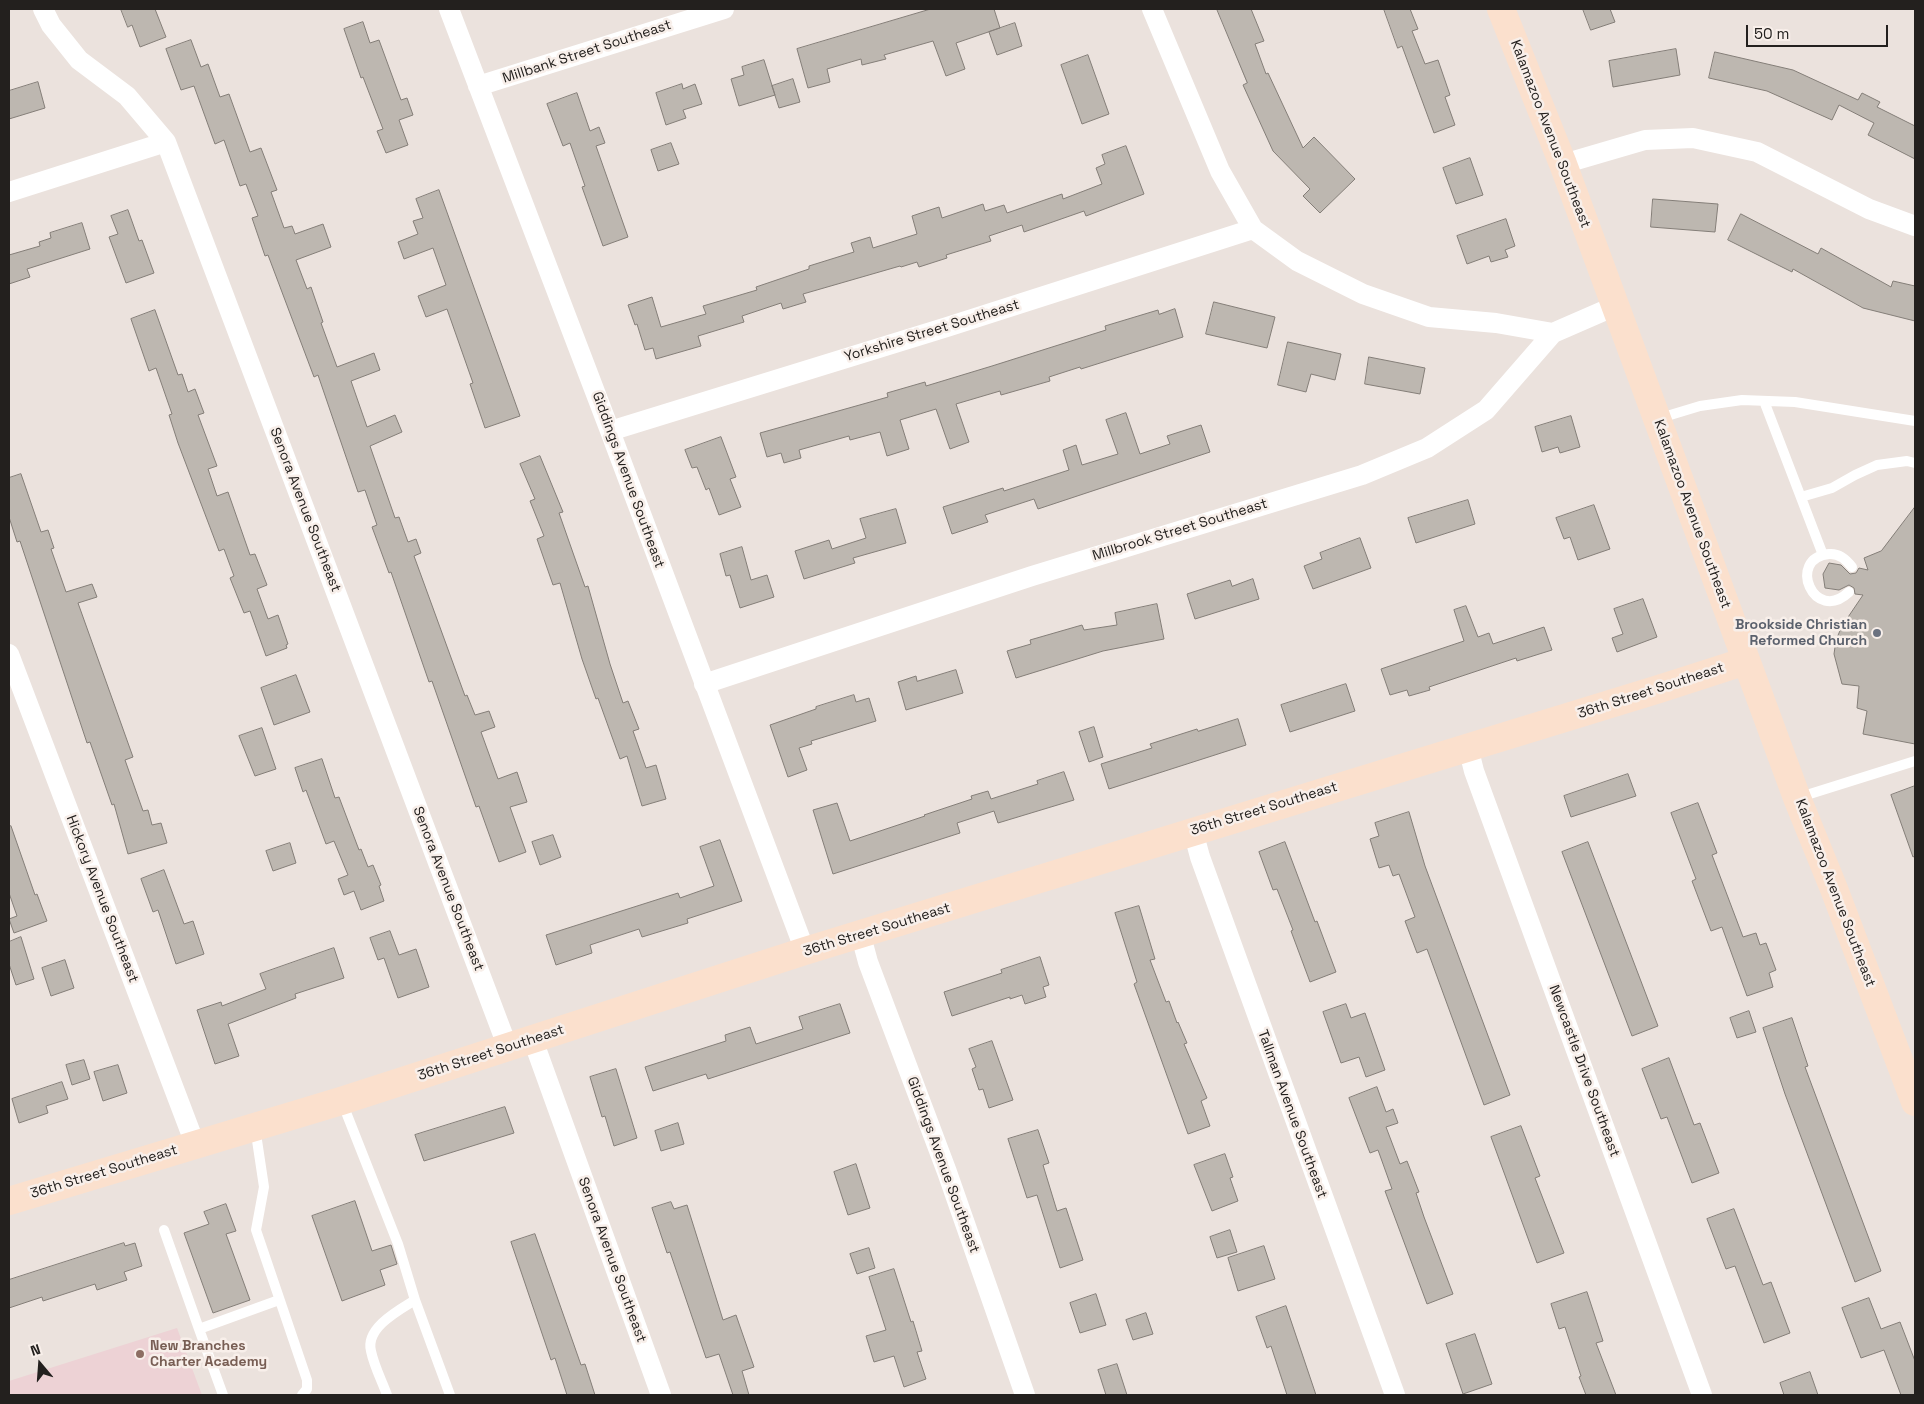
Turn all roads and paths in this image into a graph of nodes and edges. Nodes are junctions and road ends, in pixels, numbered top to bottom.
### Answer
1 (43, 9) edge
2 (449, 9) edge
3 (724, 9) edge
4 (1152, 9) edge
5 (1501, 9) edge
6 (478, 86) junction
7 (166, 142) junction
8 (1563, 164) junction
9 (9, 192) edge
10 (1915, 226) edge
11 (1253, 229) junction
12 (1615, 306) junction
13 (1553, 333) junction
14 (1764, 401) junction
15 (1656, 419) junction
16 (1915, 421) edge
17 (610, 431) junction
18 (1915, 463) edge
19 (1801, 498) junction
20 (1823, 555) junction
21 (1852, 567) dead end
22 (1849, 592) dead end
23 (9, 654) edge
24 (1746, 661) junction
25 (704, 684) junction
26 (1468, 747) junction
27 (1915, 760) edge
28 (1798, 798) junction
29 (1193, 831) junction
30 (861, 936) junction
31 (805, 951) junction
32 (521, 1044) junction
33 (342, 1101) junction
34 (1915, 1102) edge
35 (255, 1126) junction
36 (195, 1144) junction
37 (9, 1201) edge
38 (164, 1230) dead end
39 (279, 1300) junction
40 (415, 1300) junction
41 (199, 1329) junction
42 (223, 1395) edge
43 (302, 1395) edge
44 (387, 1395) edge
45 (450, 1395) edge
46 (661, 1395) edge
47 (1025, 1395) edge
48 (1395, 1395) edge
49 (1702, 1395) edge

1 - 7 street, Senora Avenue Southeast
2 - 6 street, Giddings Avenue Southeast
3 - 6 street, Millbank Street Southeast
4 - 11 street
5 - 8 street, Kalamazoo Avenue Southeast
6 - 17 street, Giddings Avenue Southeast
7 - 9 street
7 - 32 street, Senora Avenue Southeast
8 - 10 street
8 - 12 street, Kalamazoo Avenue Southeast
11 - 13 street
11 - 17 street, Yorkshire Street Southeast
12 - 13 street, Millbrook Street Southeast
12 - 15 street, Kalamazoo Avenue Southeast
13 - 25 street, Millbrook Street Southeast
14 - 15 lane
14 - 16 lane
14 - 19 lane
15 - 24 street, Kalamazoo Avenue Southeast
17 - 25 street, Giddings Avenue Southeast
18 - 19 lane
19 - 20 lane
20 - 21 lane
20 - 22 lane
23 - 36 street, Hickory Avenue Southeast
24 - 26 street, 36th Street Southeast
24 - 28 street, Kalamazoo Avenue Southeast
25 - 31 street, Giddings Avenue Southeast
26 - 29 street, 36th Street Southeast
26 - 49 street, Newcastle Drive Southeast
27 - 28 lane
28 - 34 street, Kalamazoo Avenue Southeast
29 - 30 street, 36th Street Southeast
29 - 48 street, Tallman Avenue Southeast
30 - 31 street, 36th Street Southeast
30 - 47 street, Giddings Avenue Southeast
31 - 32 street, 36th Street Southeast
32 - 33 street, 36th Street Southeast
32 - 46 street, Senora Avenue Southeast
33 - 35 street, 36th Street Southeast
33 - 40 lane
35 - 36 street, 36th Street Southeast
35 - 39 lane
36 - 37 street, 36th Street Southeast
38 - 41 lane
39 - 41 lane
39 - 43 lane
40 - 44 lane
40 - 45 lane
41 - 42 lane

